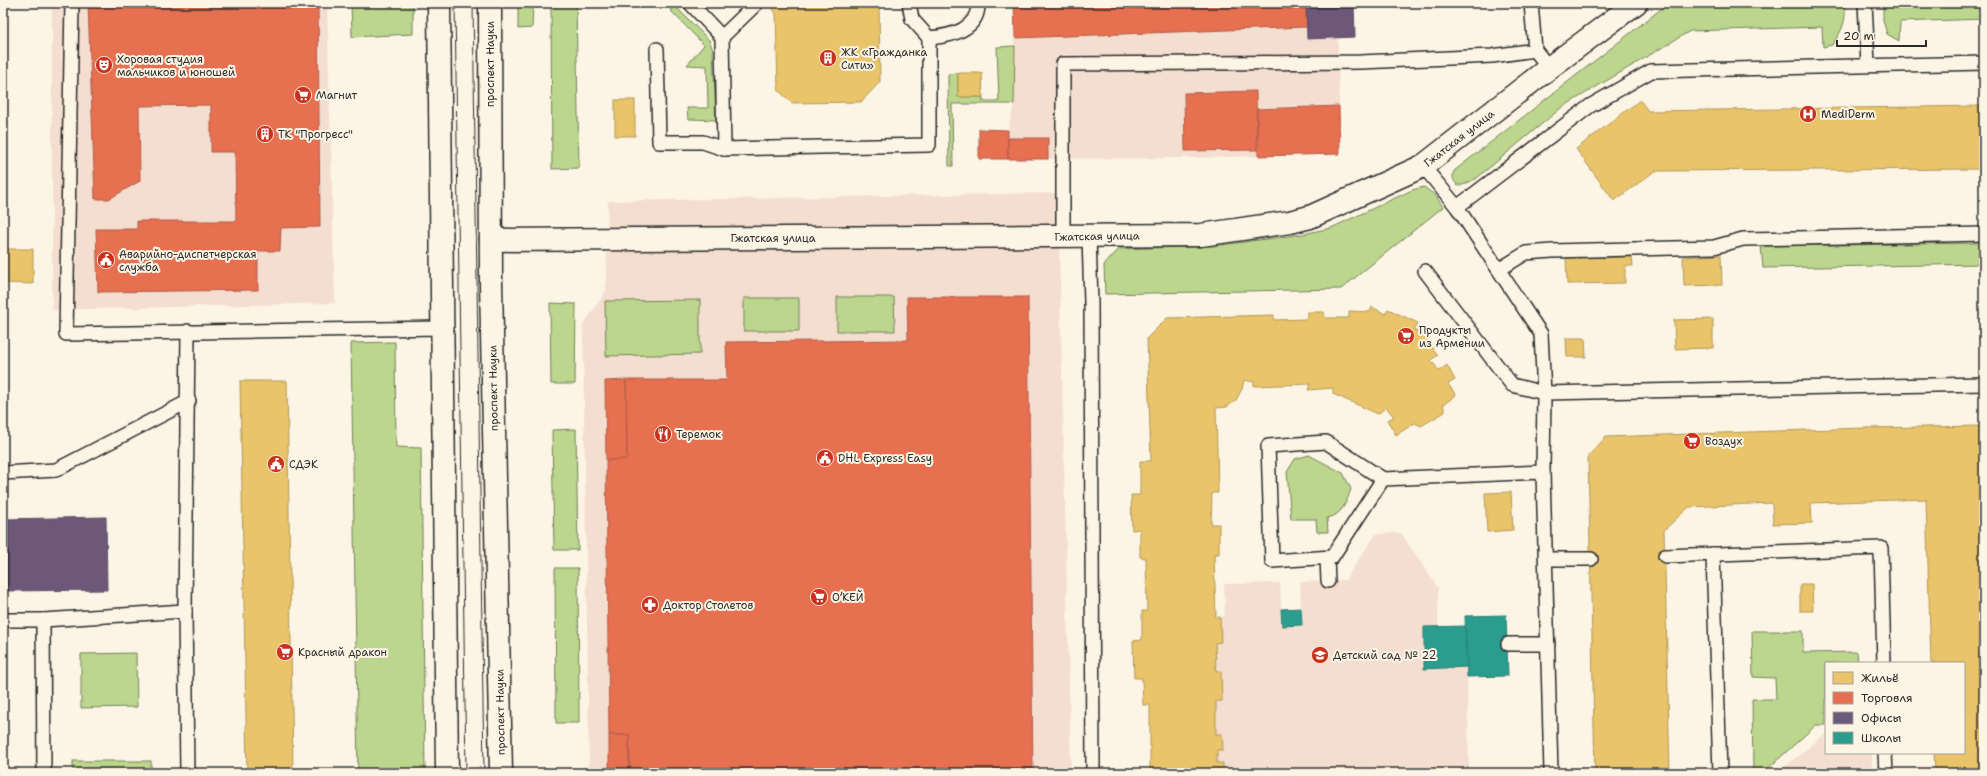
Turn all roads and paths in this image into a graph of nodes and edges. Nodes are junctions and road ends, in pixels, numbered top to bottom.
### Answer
1 (72, 3) edge
2 (439, 3) edge
3 (490, 3) edge
4 (690, 3) edge
5 (757, 3) edge
6 (909, 3) edge
7 (978, 3) edge
8 (1531, 3) edge
9 (1636, 3) edge
10 (1864, 3) edge
11 (722, 37) junction
12 (929, 38) junction
13 (657, 49) dead end
14 (1535, 50) junction
15 (1984, 63) edge
16 (1868, 65) junction
17 (1548, 68) junction
18 (724, 149) junction
19 (1423, 166) junction
20 (1457, 207) junction
21 (1984, 234) edge
22 (1089, 236) junction
23 (1063, 237) junction
24 (491, 240) junction
25 (1500, 270) junction
26 (1424, 271) dead end
27 (442, 328) junction
28 (188, 331) junction
29 (1984, 384) edge
30 (1544, 393) junction
31 (189, 401) junction
32 (1543, 472) junction
33 (3, 473) edge
34 (1383, 480) junction
35 (1713, 554) junction
36 (1665, 556) dead end
37 (1327, 558) junction
38 (1546, 559) junction
39 (1591, 559) dead end
40 (1328, 581) dead end
41 (185, 611) junction
42 (3, 620) edge
43 (43, 620) junction
44 (1508, 644) dead end
45 (1548, 644) junction
46 (1884, 662) edge
47 (1885, 754) edge
48 (44, 773) edge
49 (187, 773) edge
50 (447, 773) edge
51 (501, 773) edge
52 (1093, 773) edge
53 (1552, 773) edge
54 (1720, 773) edge
55 (1886, 773) edge

1 - 28 lane
2 - 27 main road
3 - 24 main road, проспект Науки
4 - 11 lane
5 - 11 lane
6 - 12 lane
7 - 12 lane
8 - 14 lane
9 - 17 main road, Гжатская улица
10 - 16 lane
11 - 18 lane
12 - 18 lane
13 - 18 lane
14 - 17 lane
14 - 23 lane
15 - 16 lane
16 - 20 lane
17 - 19 main road, Гжатская улица
19 - 20 lane
19 - 22 main road, Гжатская улица
20 - 25 lane
21 - 25 lane
22 - 23 main road, Гжатская улица
22 - 52 lane
23 - 24 main road, Гжатская улица
24 - 51 main road, проспект Науки
25 - 30 lane
26 - 30 lane
27 - 28 lane
27 - 50 main road
28 - 31 lane
29 - 30 lane
30 - 32 lane
31 - 33 lane
31 - 41 lane
32 - 34 lane
32 - 38 lane
34 - 37 lane
34 - 37 lane
35 - 36 lane
35 - 46 lane
35 - 54 lane
37 - 40 lane
38 - 39 lane
38 - 45 lane
41 - 43 lane
41 - 49 lane
42 - 43 lane
43 - 48 lane
44 - 45 lane
45 - 53 lane
47 - 55 lane

